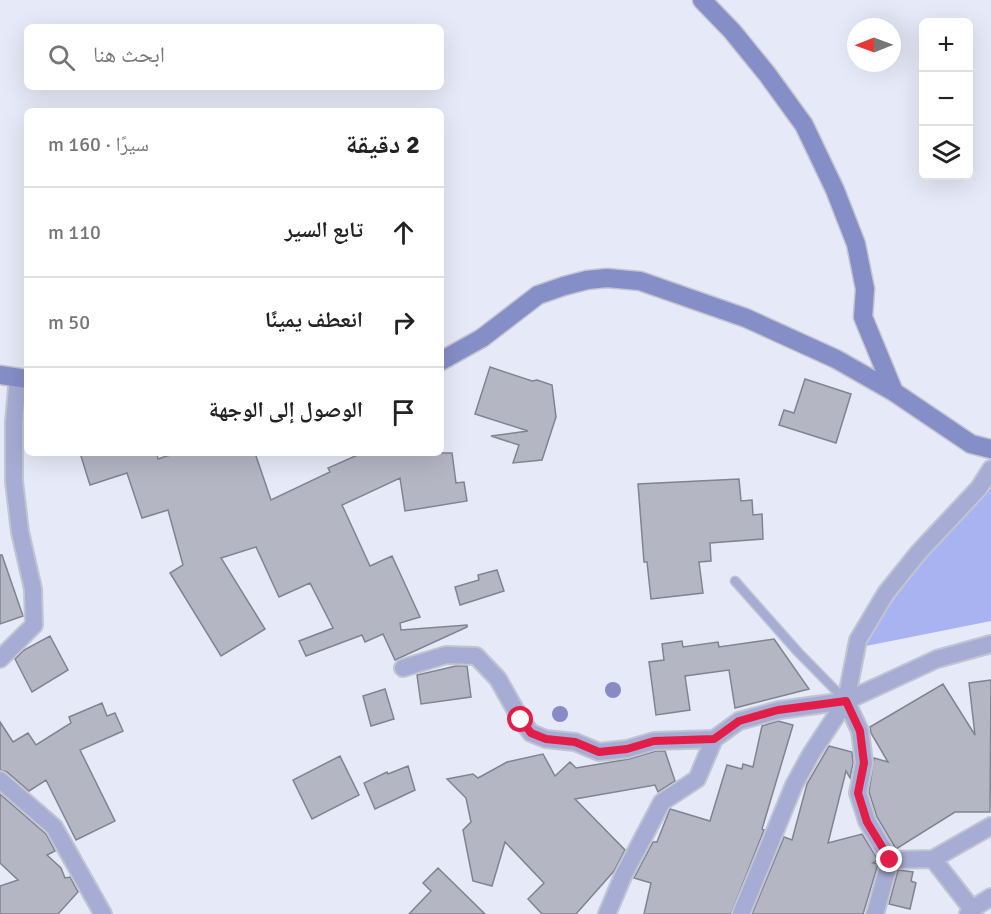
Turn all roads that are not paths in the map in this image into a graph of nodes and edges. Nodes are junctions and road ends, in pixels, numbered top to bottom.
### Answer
1 (702, 0) edge
2 (444, 359) edge
3 (0, 375) edge
4 (23, 378) edge
5 (894, 392) junction
6 (991, 449) edge
7 (991, 469) edge
8 (735, 580) dead end
9 (991, 644) edge
10 (0, 658) edge
11 (403, 668) dead end
12 (846, 701) junction
13 (714, 739) junction
14 (0, 780) edge
15 (991, 826) edge
16 (933, 859) junction
17 (890, 860) junction
18 (991, 897) edge
19 (970, 911) edge
20 (102, 914) edge
21 (607, 914) edge
22 (741, 914) edge
23 (874, 914) edge

1 - 5 street
2 - 5 street
3 - 4 street
4 - 10 street
5 - 6 street
7 - 12 street
8 - 12 lane
9 - 12 street
11 - 13 street
12 - 13 street
12 - 17 street
12 - 22 street
13 - 21 street
14 - 20 street
15 - 16 street
16 - 17 street
16 - 19 street
17 - 23 street
18 - 19 street

